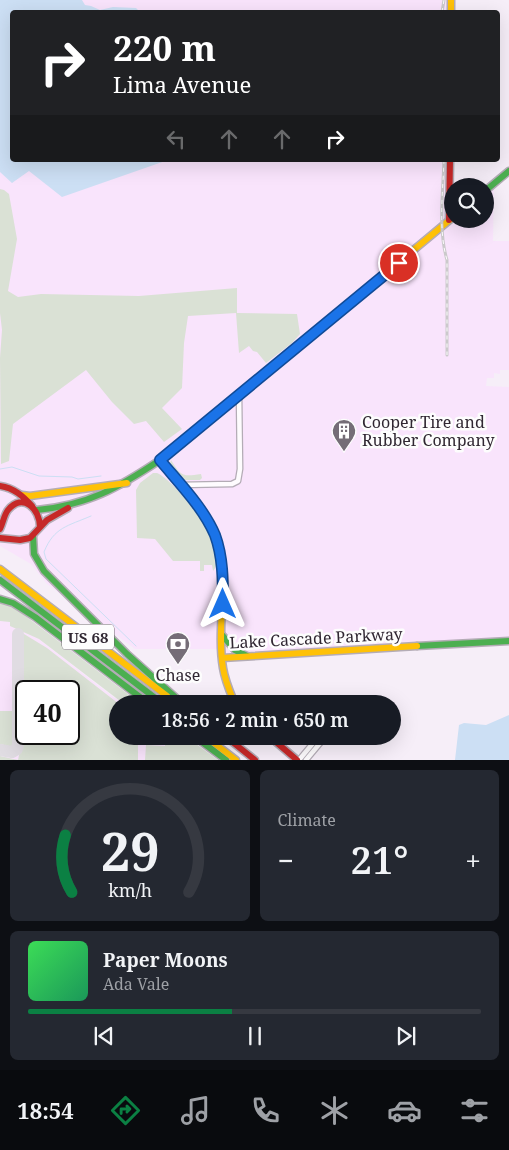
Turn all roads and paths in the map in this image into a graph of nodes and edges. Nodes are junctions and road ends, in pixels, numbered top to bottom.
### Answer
1 (450, 162) edge
2 (509, 171) edge
3 (450, 178) edge
4 (494, 184) edge
5 (444, 225) edge
6 (239, 394) junction
7 (160, 460) junction
8 (127, 482) junction
9 (180, 485) junction
10 (0, 486) edge
11 (22, 495) junction
12 (73, 505) junction
13 (35, 508) junction
14 (40, 527) junction
15 (0, 529) edge
16 (33, 536) junction
17 (0, 538) edge
18 (0, 569) edge
19 (0, 580) edge
20 (0, 598) edge
21 (222, 635) junction
22 (509, 642) edge
23 (248, 656) junction
24 (222, 658) junction
25 (137, 695) edge
26 (151, 695) edge
27 (164, 695) edge
28 (174, 695) edge
29 (231, 695) edge
30 (206, 745) edge
31 (217, 745) edge
32 (229, 745) edge
33 (236, 745) edge
34 (280, 745) edge
35 (311, 745) edge
36 (318, 745) edge
37 (226, 760) edge
38 (236, 760) edge
39 (248, 760) edge
40 (255, 760) edge
41 (298, 760) edge
42 (306, 760) edge

1 - 3 main road
2 - 4 main road
5 - 6 main road
6 - 7 main road
6 - 9 street
7 - 8 main road
7 - 9 main road, Lake Cascade Parkway
8 - 11 main road
8 - 12 main road
9 - 21 main road, Lake Cascade Parkway
10 - 11 main road
11 - 13 main road
12 - 13 main road
12 - 14 main road
13 - 14 main road
13 - 15 main road
14 - 16 main road
16 - 17 main road
16 - 28 main road
18 - 27 main road, US 68
19 - 26 main road, US 68
20 - 25 main road
21 - 23 main road
21 - 24 main road, Lake Cascade Parkway
22 - 23 main road, Lake Cascade Parkway
23 - 24 main road, Lake Cascade Parkway
24 - 29 main road
30 - 37 main road
31 - 38 main road
32 - 39 main road
33 - 40 main road
34 - 41 main road
35 - 41 street
36 - 42 street

